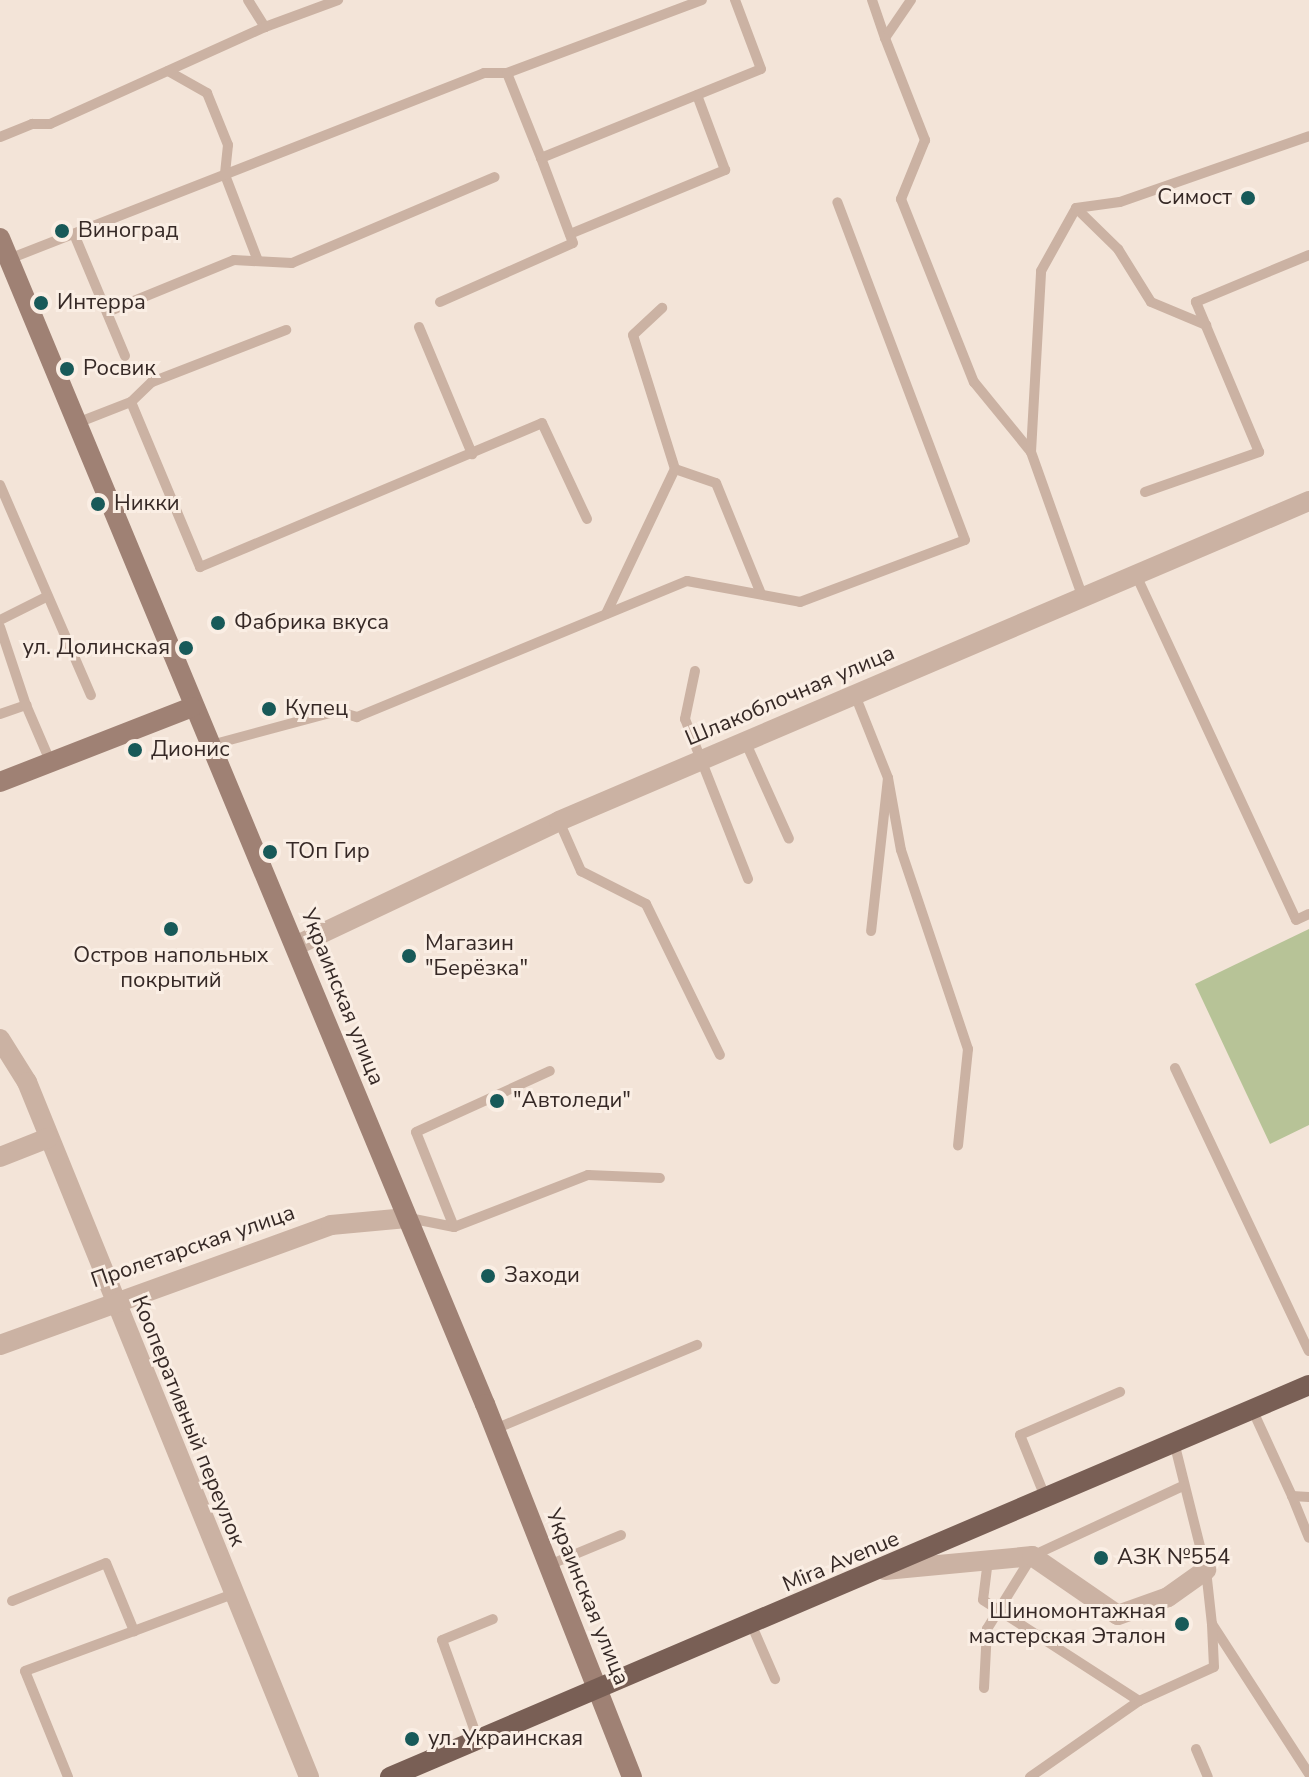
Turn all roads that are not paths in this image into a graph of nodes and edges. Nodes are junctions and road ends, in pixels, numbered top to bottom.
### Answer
1 (248, 0) edge
2 (338, 0) edge
3 (702, 0) edge
4 (735, 0) edge
5 (872, 0) edge
6 (911, 0) edge
7 (265, 27) junction
8 (885, 38) junction
9 (168, 71) junction
10 (507, 73) junction
11 (697, 95) junction
12 (1309, 136) edge
13 (0, 137) edge
14 (541, 158) junction
15 (225, 175) junction
16 (495, 177) dead end
17 (837, 202) dead end
18 (1076, 208) junction
19 (74, 234) junction
20 (570, 234) junction
21 (0, 238) edge
22 (1309, 255) edge
23 (9, 259) junction
24 (258, 261) junction
25 (440, 302) dead end
26 (662, 308) dead end
27 (107, 312) junction
28 (1206, 325) junction
29 (419, 327) dead end
30 (286, 330) dead end
31 (125, 356) dead end
32 (131, 402) junction
33 (77, 423) junction
34 (1031, 452) junction
35 (472, 454) junction
36 (675, 469) junction
37 (0, 485) edge
38 (1145, 492) dead end
39 (1309, 501) edge
40 (587, 519) dead end
41 (1136, 575) junction
42 (761, 594) junction
43 (46, 597) junction
44 (1083, 598) junction
45 (606, 614) junction
46 (0, 620) edge
47 (0, 627) edge
48 (695, 671) dead end
49 (91, 695) dead end
50 (855, 695) junction
51 (26, 705) junction
52 (192, 707) junction
53 (0, 714) edge
54 (745, 741) junction
55 (209, 745) junction
56 (50, 761) junction
57 (698, 761) junction
58 (888, 778) junction
59 (0, 782) edge
60 (559, 821) junction
61 (789, 839) dead end
62 (748, 879) dead end
63 (1309, 914) edge
64 (871, 931) dead end
65 (295, 946) junction
66 (0, 1039) edge
67 (720, 1055) dead end
68 (1175, 1068) dead end
69 (550, 1071) dead end
70 (48, 1138) junction
71 (958, 1145) dead end
72 (0, 1157) edge
73 (660, 1178) dead end
74 (407, 1218) junction
75 (454, 1227) junction
76 (113, 1300) junction
77 (0, 1345) edge
78 (697, 1345) dead end
79 (1309, 1351) edge
80 (1309, 1385) edge
81 (1120, 1392) dead end
82 (1252, 1409) junction
83 (495, 1429) junction
84 (1174, 1442) junction
85 (1183, 1486) junction
86 (1292, 1496) junction
87 (1309, 1497) edge
88 (1046, 1499) junction
89 (621, 1535) dead end
90 (1309, 1538) edge
91 (1032, 1556) junction
92 (988, 1560) junction
93 (549, 1565) junction
94 (885, 1570) junction
95 (1206, 1570) junction
96 (233, 1594) junction
97 (12, 1601) dead end
98 (999, 1610) junction
99 (493, 1619) dead end
100 (1212, 1624) junction
101 (752, 1626) junction
102 (134, 1631) junction
103 (775, 1679) dead end
104 (984, 1688) dead end
105 (598, 1690) junction
106 (1139, 1701) junction
107 (477, 1737) junction
108 (1196, 1749) dead end
109 (1309, 1774) edge
110 (68, 1777) edge
111 (309, 1777) edge
112 (390, 1777) edge
113 (632, 1777) edge
114 (1030, 1777) edge
115 (1208, 1777) edge

1 - 7 lane
2 - 7 lane
3 - 10 lane
4 - 11 lane
5 - 8 lane
6 - 8 lane
7 - 9 lane
8 - 34 lane
9 - 13 lane
9 - 15 lane
10 - 14 lane
10 - 15 lane
11 - 14 lane
11 - 20 lane
12 - 18 lane
14 - 20 lane
15 - 19 lane
15 - 24 lane
16 - 24 lane
17 - 42 lane
18 - 28 lane
18 - 34 lane
19 - 23 lane
19 - 27 lane
20 - 25 lane
21 - 23 main road, Украинская улица
22 - 28 lane
23 - 33 main road, Украинская улица
24 - 27 lane
26 - 36 lane
27 - 31 lane
28 - 38 lane
29 - 35 lane
30 - 32 lane
32 - 33 lane
32 - 35 lane
33 - 52 main road, Украинская улица
34 - 44 lane
35 - 40 lane
36 - 42 lane
36 - 45 lane
37 - 43 lane
39 - 41 street, Шлакоблочная улица
41 - 44 street, Шлакоблочная улица
41 - 63 lane
42 - 45 lane
43 - 46 lane
43 - 49 lane
44 - 50 street, Шлакоблочная улица
45 - 55 lane
47 - 51 lane
48 - 57 lane
50 - 54 street, Шлакоблочная улица
50 - 58 lane
51 - 53 lane
51 - 56 lane
52 - 55 main road, Украинская улица
52 - 56 main road
54 - 57 street, Шлакоблочная улица
54 - 61 lane
55 - 65 main road, Украинская улица
56 - 59 main road
57 - 60 street, Шлакоблочная улица
57 - 62 lane
58 - 64 lane
58 - 71 lane
60 - 65 street, Шлакоблочная улица
60 - 67 lane
65 - 74 main road, Украинская улица
66 - 70 street, Кооперативный переулок
68 - 79 lane
69 - 75 lane
70 - 72 street
70 - 76 street, Кооперативный переулок
73 - 75 lane
74 - 75 lane
74 - 76 street, Пролетарская улица
74 - 83 main road, Украинская улица
76 - 77 street, Пролетарская улица
76 - 96 street, Кооперативный переулок
78 - 83 lane
80 - 82 main road, Mira Avenue
81 - 88 lane
82 - 84 main road, Mira Avenue
82 - 86 lane
83 - 93 main road, Украинская улица
84 - 85 lane
84 - 88 main road, Mira Avenue
85 - 91 lane
85 - 95 lane
86 - 87 lane
86 - 90 lane
88 - 94 main road, Mira Avenue
89 - 93 lane
91 - 92 street
91 - 95 street
91 - 98 lane
92 - 94 street
92 - 98 lane
93 - 105 main road, Украинская улица
94 - 101 main road, Mira Avenue
95 - 100 lane
96 - 102 lane
96 - 111 street, Кооперативный переулок
97 - 102 lane
98 - 104 lane
98 - 106 lane
99 - 107 lane
100 - 106 lane
100 - 109 lane
101 - 103 lane
101 - 105 main road, Mira Avenue
102 - 110 lane
105 - 107 main road, Mira Avenue
105 - 113 main road, Украинская улица
106 - 114 lane
107 - 112 main road, Mira Avenue
108 - 115 lane

